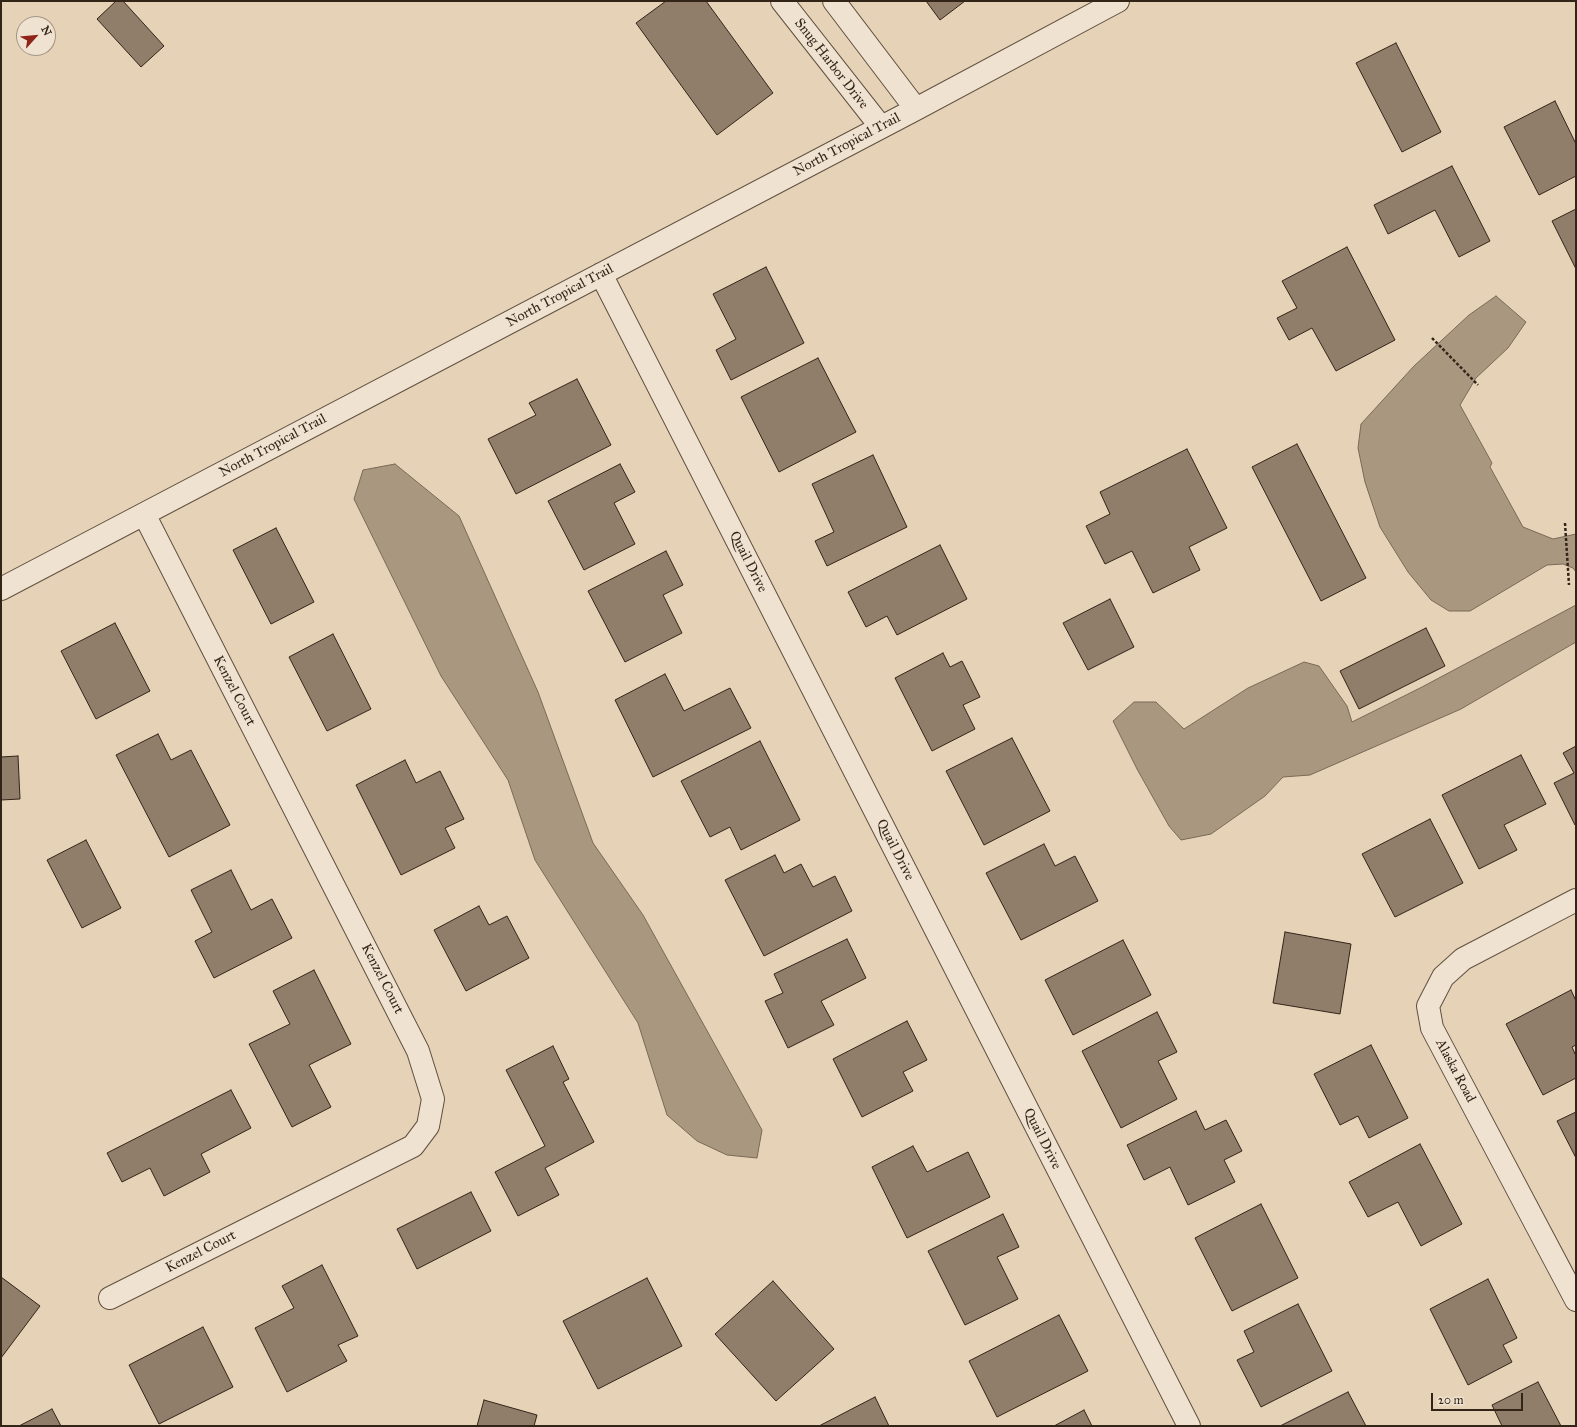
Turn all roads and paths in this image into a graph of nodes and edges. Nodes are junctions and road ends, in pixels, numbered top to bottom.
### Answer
1 (782, 1) edge
2 (834, 1) edge
3 (1118, 1) edge
4 (916, 109) junction
5 (881, 127) junction
6 (601, 274) junction
7 (1432, 338) dead end
8 (1478, 385) dead end
9 (144, 514) junction
10 (1565, 522) dead end
11 (1569, 585) dead end
12 (1, 589) edge
13 (1576, 900) edge
14 (1575, 1293) edge
15 (110, 1298) dead end
16 (1188, 1426) edge

1 - 5 street, Snug Harbor Drive
2 - 4 street
3 - 4 street, North Tropical Trail
4 - 5 street, North Tropical Trail
5 - 6 street, North Tropical Trail
6 - 9 street, North Tropical Trail
6 - 16 street, Quail Drive
7 - 8 path
9 - 12 street, North Tropical Trail
9 - 15 street, Kenzel Court
10 - 11 path
13 - 14 street, Alaska Road

